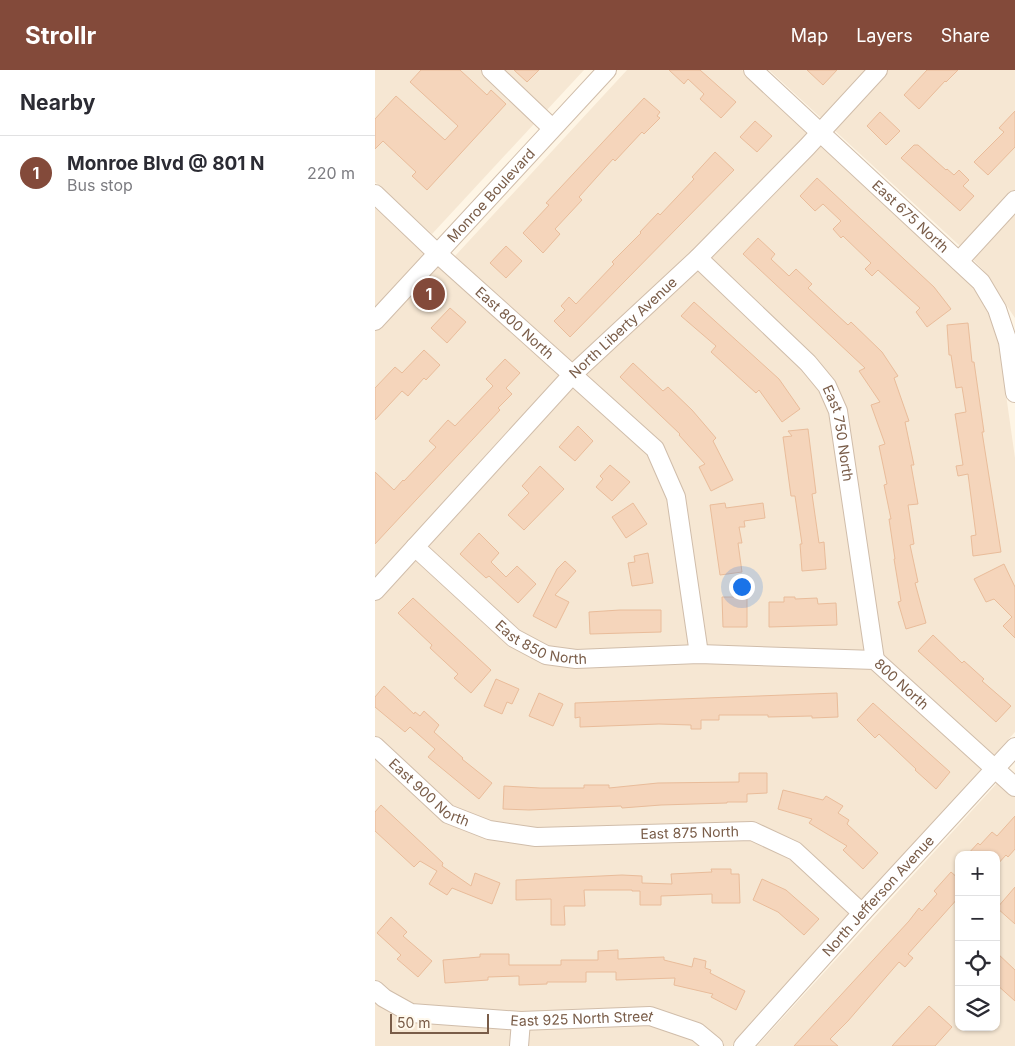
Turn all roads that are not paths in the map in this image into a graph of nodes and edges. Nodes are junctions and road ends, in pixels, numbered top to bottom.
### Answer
1 (491, 70) edge
2 (607, 70) edge
3 (753, 70) edge
4 (878, 70) edge
5 (552, 128) junction
6 (820, 132) junction
7 (375, 194) edge
8 (1015, 200) edge
9 (438, 254) junction
10 (698, 258) junction
11 (959, 261) junction
12 (375, 321) edge
13 (573, 375) junction
14 (1015, 394) edge
15 (415, 547) junction
16 (375, 591) edge
17 (699, 654) junction
18 (875, 660) junction
19 (375, 746) edge
20 (1015, 747) edge
21 (995, 769) junction
22 (1015, 787) edge
23 (489, 830) joint
24 (862, 913) junction
25 (375, 990) edge
26 (521, 1021) junction
27 (519, 1046) edge
28 (714, 1046) edge
29 (743, 1046) edge

1 - 5 street
2 - 5 street, Monroe Boulevard
3 - 6 street, East 675 North
4 - 6 street, North Liberty Avenue
5 - 9 street, Monroe Boulevard
6 - 10 street, North Liberty Avenue
6 - 11 street, East 675 North
7 - 9 street, East 800 North
8 - 11 street
9 - 12 street, Monroe Boulevard
9 - 13 street, East 800 North
10 - 13 street, North Liberty Avenue
10 - 18 street, East 750 North
11 - 14 street, East 675 North
13 - 15 street, North Liberty Avenue
13 - 17 street, East 800 North
15 - 16 street, North Liberty Avenue
15 - 17 street, East 850 North
17 - 18 street, 800 North
18 - 21 street, 800 North
19 - 23 street, East 900 North
20 - 21 street, North Jefferson Avenue
21 - 22 street, 800 North
21 - 24 street, North Jefferson Avenue
23 - 24 street, East 875 North
24 - 29 street, North Jefferson Avenue
25 - 26 street, East 925 North Street
26 - 27 street
26 - 28 street, East 925 North Street

